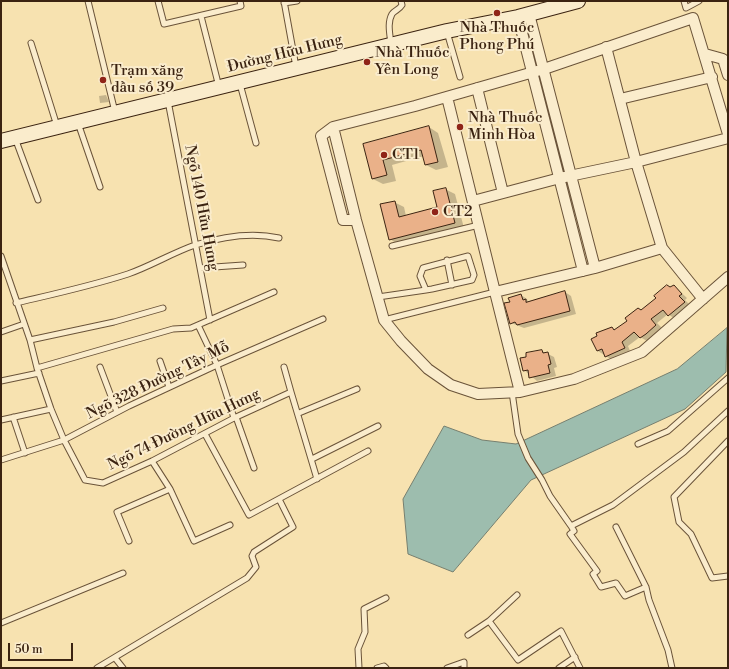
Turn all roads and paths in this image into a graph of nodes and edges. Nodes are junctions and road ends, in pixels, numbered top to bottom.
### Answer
1 (88, 1) edge
2 (158, 1) edge
3 (240, 1) edge
4 (297, 1) edge
5 (401, 1) edge
6 (578, 1) edge
7 (684, 1) edge
8 (699, 1) edge
9 (284, 2) edge
10 (557, 4) edge
11 (201, 16) junction
12 (524, 16) junction
13 (447, 31) junction
14 (31, 43) dead end
15 (391, 45) junction
16 (606, 47) junction
17 (705, 54) junction
18 (296, 68) junction
19 (544, 69) junction
20 (533, 72) junction
21 (728, 75) edge
22 (460, 77) dead end
23 (712, 77) junction
24 (239, 83) junction
25 (219, 88) junction
26 (477, 88) junction
27 (447, 97) junction
28 (620, 99) junction
29 (168, 100) junction
30 (115, 112) junction
31 (78, 122) junction
32 (57, 127) junction
33 (333, 127) junction
34 (728, 134) edge
35 (15, 138) junction
36 (728, 138) edge
37 (1, 141) edge
38 (256, 143) dead end
39 (636, 162) junction
40 (571, 175) junction
41 (560, 178) junction
42 (347, 184) junction
43 (100, 187) dead end
44 (334, 188) junction
45 (503, 193) junction
46 (38, 200) dead end
47 (473, 201) junction
48 (356, 220) junction
49 (479, 225) junction
50 (280, 238) dead end
51 (195, 245) junction
52 (392, 246) dead end
53 (662, 248) junction
54 (1, 256) edge
55 (447, 260) junction
56 (243, 266) dead end
57 (200, 268) junction
58 (595, 268) junction
59 (583, 271) junction
60 (728, 277) edge
61 (452, 285) junction
62 (426, 290) junction
63 (274, 292) dead end
64 (495, 292) junction
65 (378, 297) junction
66 (703, 299) junction
67 (16, 303) junction
68 (163, 308) dead end
69 (323, 319) dead end
70 (210, 320) junction
71 (384, 320) junction
72 (24, 324) junction
73 (198, 325) junction
74 (1, 332) edge
75 (30, 340) junction
76 (160, 361) dead end
77 (217, 365) junction
78 (100, 367) dead end
79 (284, 367) dead end
80 (38, 371) junction
81 (728, 378) edge
82 (1, 381) edge
83 (169, 387) junction
84 (357, 389) dead end
85 (291, 392) junction
86 (516, 392) junction
87 (51, 409) junction
88 (117, 412) junction
89 (728, 412) edge
90 (298, 413) junction
91 (13, 417) junction
92 (235, 418) junction
93 (1, 420) edge
94 (378, 426) dead end
95 (205, 434) junction
96 (64, 440) junction
97 (728, 441) edge
98 (638, 444) dead end
99 (368, 451) dead end
100 (25, 453) junction
101 (312, 459) junction
102 (1, 460) edge
103 (152, 461) junction
104 (254, 468) dead end
105 (318, 479) junction
106 (170, 489) junction
107 (279, 499) junction
108 (230, 525) dead end
109 (571, 526) junction
110 (616, 527) dead end
111 (129, 541) dead end
112 (123, 572) dead end
113 (728, 576) edge
114 (646, 587) junction
115 (517, 596) dead end
116 (386, 598) dead end
117 (489, 621) junction
118 (1, 623) edge
119 (468, 635) dead end
120 (574, 657) junction
121 (115, 658) junction
122 (97, 668) edge
123 (123, 668) edge
124 (359, 668) edge
125 (377, 668) edge
126 (386, 668) edge
127 (447, 668) edge
128 (464, 668) edge
129 (559, 668) edge
130 (580, 668) edge
131 (672, 668) edge

1 - 30 lane
2 - 11 lane
3 - 11 lane
4 - 9 lane
5 - 15 lane
6 - 10 main road, Đường Hữu Hưng
7 - 8 lane
9 - 18 lane
10 - 12 main road, Đường Hữu Hưng
11 - 25 lane
12 - 13 main road, Đường Hữu Hưng
12 - 19 street
12 - 20 street
13 - 15 main road, Đường Hữu Hưng
13 - 22 lane
14 - 32 lane
15 - 18 main road, Đường Hữu Hưng
16 - 17 street
16 - 19 street
16 - 28 street
17 - 21 street
17 - 23 street
18 - 24 main road, Đường Hữu Hưng
19 - 20 street
19 - 40 street
20 - 26 street
20 - 41 street
23 - 28 street
23 - 34 street
24 - 25 main road, Đường Hữu Hưng
24 - 38 lane
25 - 29 main road, Đường Hữu Hưng
26 - 27 street
26 - 45 street
27 - 33 street
27 - 47 street
28 - 39 street
29 - 30 main road, Đường Hữu Hưng
29 - 51 lane, Ngõ 140 Hữu Hưng
30 - 31 main road, Đường Hữu Hưng
31 - 32 main road, Đường Hữu Hưng
31 - 43 lane
32 - 35 main road, Đường Hữu Hưng
33 - 42 street
33 - 44 street
35 - 37 main road, Đường Hữu Hưng
35 - 46 lane
36 - 39 street
39 - 40 street
39 - 53 street
40 - 41 street
40 - 58 street
41 - 45 street
41 - 59 street
42 - 44 lane
42 - 48 street
44 - 48 street
45 - 47 street
47 - 49 street
48 - 65 street
49 - 52 lane
49 - 64 street
50 - 51 lane
51 - 57 lane, Ngõ 140 Hữu Hưng
51 - 67 lane
53 - 58 street
53 - 66 street
54 - 67 lane, Ngõ 74 Đường Hữu Hưng
55 - 61 lane
55 - 61 lane
55 - 62 lane
56 - 57 lane
57 - 70 lane, Ngõ 140 Hữu Hưng
58 - 59 street
59 - 64 street
60 - 66 street
61 - 62 lane
62 - 65 lane
63 - 70 lane
64 - 71 lane
64 - 86 street
65 - 71 street
66 - 86 street
67 - 72 lane, Ngõ 74 Đường Hữu Hưng
68 - 75 lane
69 - 77 lane, Ngõ 328 Đường Tây Mỗ
70 - 73 lane
71 - 86 street
72 - 74 lane
72 - 75 lane, Ngõ 74 Đường Hữu Hưng
73 - 77 lane
73 - 80 lane
75 - 80 lane, Ngõ 74 Đường Hữu Hưng
76 - 83 lane
77 - 83 lane, Ngõ 328 Đường Tây Mỗ
77 - 92 lane
78 - 88 lane
79 - 85 lane
80 - 82 lane
80 - 87 lane, Ngõ 74 Đường Hữu Hưng
81 - 98 lane
83 - 88 lane, Ngõ 328 Đường Tây Mỗ
84 - 90 lane
85 - 90 lane
85 - 92 lane, Ngõ 74 Đường Hữu Hưng
86 - 109 lane
87 - 91 lane
87 - 96 lane, Ngõ 74 Đường Hữu Hưng
88 - 96 lane, Ngõ 328 Đường Tây Mỗ
89 - 109 lane
90 - 101 lane
91 - 93 lane
91 - 100 lane
92 - 95 lane, Ngõ 74 Đường Hữu Hưng
92 - 104 lane
94 - 101 lane
95 - 103 lane, Ngõ 74 Đường Hữu Hưng
95 - 107 lane
96 - 100 lane, Ngõ 328 Đường Tây Mỗ
96 - 103 lane, Ngõ 74 Đường Hữu Hưng
97 - 113 lane
99 - 105 lane
100 - 102 lane, Ngõ 328 Đường Tây Mỗ
101 - 105 lane
103 - 106 lane
105 - 107 lane
106 - 108 lane
106 - 111 lane
107 - 121 lane
109 - 114 lane
110 - 114 lane
112 - 118 lane
114 - 131 lane
115 - 117 lane
116 - 124 lane
117 - 119 lane
117 - 120 lane
120 - 129 lane
120 - 130 lane
121 - 122 lane
121 - 123 lane
125 - 126 lane
127 - 128 lane

